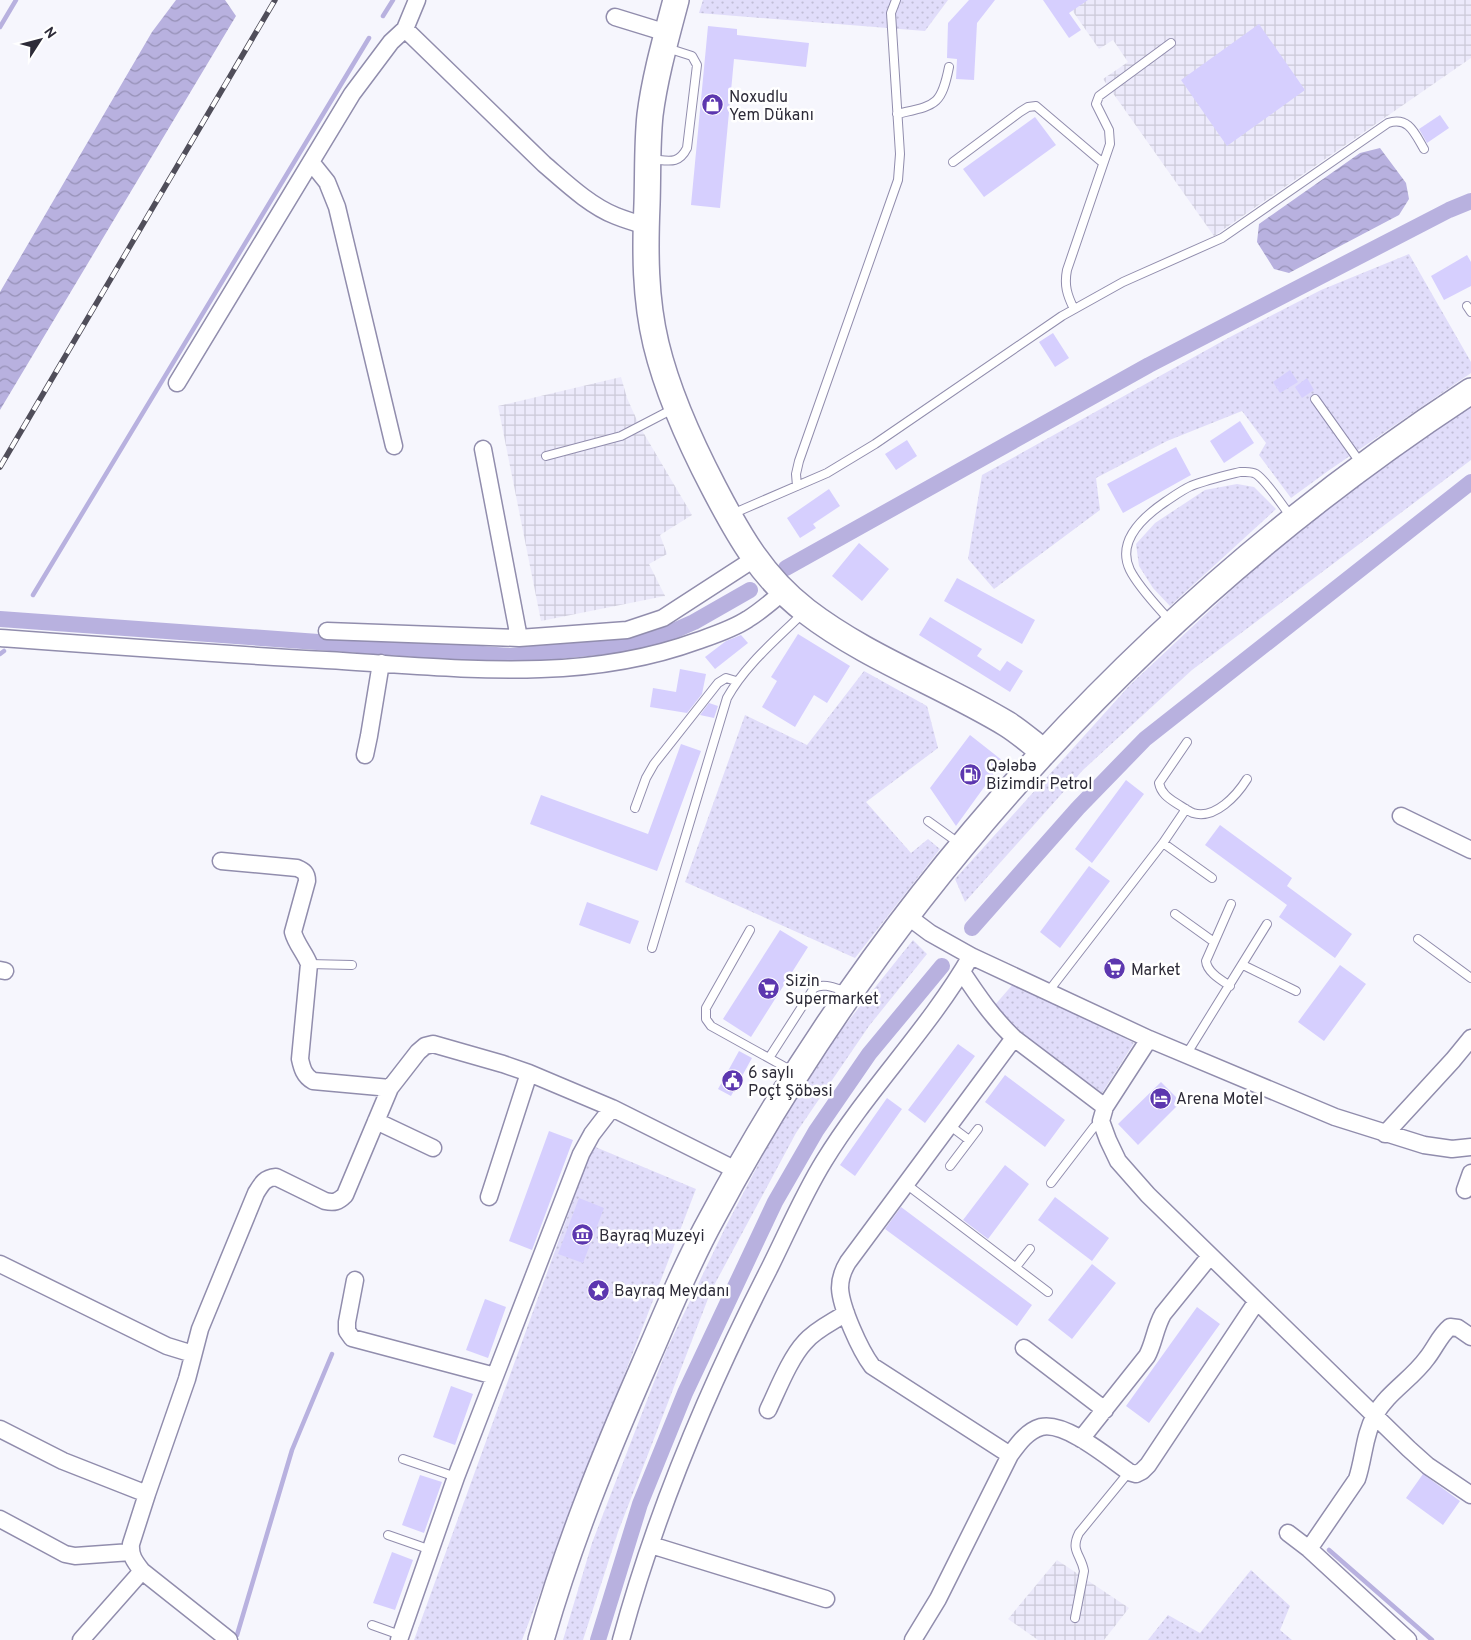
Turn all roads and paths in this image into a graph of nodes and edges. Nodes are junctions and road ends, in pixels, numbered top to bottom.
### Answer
1 (417, 0) edge
2 (676, 0) edge
3 (896, 0) edge
4 (614, 17) dead end
5 (405, 29) junction
6 (665, 40) junction
7 (1171, 43) dead end
8 (949, 67) dead end
9 (897, 114) junction
10 (1424, 149) dead end
11 (648, 158) junction
12 (311, 162) junction
13 (953, 162) dead end
14 (1103, 163) junction
15 (646, 226) junction
16 (1074, 309) junction
17 (177, 383) dead end
18 (1471, 391) edge
19 (1315, 399) dead end
20 (677, 407) junction
21 (394, 446) dead end
22 (483, 449) dead end
23 (546, 456) dead end
24 (1363, 466) junction
25 (797, 486) junction
26 (728, 516) junction
27 (1293, 520) junction
28 (754, 559) junction
29 (784, 592) junction
30 (806, 611) junction
31 (1172, 623) junction
32 (327, 631) dead end
33 (0, 638) edge
34 (519, 638) junction
35 (381, 663) junction
36 (736, 681) junction
37 (1187, 742) dead end
38 (1044, 752) junction
39 (365, 755) dead end
40 (1247, 779) dead end
41 (635, 808) dead end
42 (1186, 809) junction
43 (1401, 816) dead end
44 (928, 821) dead end
45 (1163, 843) junction
46 (962, 845) junction
47 (1471, 850) edge
48 (221, 861) dead end
49 (1212, 878) dead end
50 (1231, 904) dead end
51 (1175, 914) dead end
52 (906, 916) junction
53 (1267, 924) dead end
54 (750, 930) dead end
55 (1418, 939) dead end
56 (1214, 942) junction
57 (652, 948) dead end
58 (971, 956) junction
59 (309, 964) junction
60 (352, 965) dead end
61 (1243, 965) junction
62 (962, 972) junction
63 (1471, 978) edge
64 (1230, 986) junction
65 (1296, 991) dead end
66 (1048, 992) junction
67 (850, 993) junction
68 (1014, 1038) junction
69 (1471, 1038) edge
70 (1148, 1039) junction
71 (1186, 1055) junction
72 (769, 1058) junction
73 (529, 1073) junction
74 (796, 1073) junction
75 (390, 1088) junction
76 (612, 1108) junction
77 (1103, 1114) junction
78 (376, 1121) junction
79 (949, 1125) junction
80 (978, 1128) dead end
81 (1385, 1134) junction
82 (969, 1140) junction
83 (433, 1148) dead end
84 (1470, 1151) edge
85 (950, 1166) dead end
86 (738, 1171) junction
87 (1471, 1173) edge
88 (1051, 1183) dead end
89 (906, 1184) junction
90 (1465, 1190) dead end
91 (490, 1197) dead end
92 (1030, 1249) dead end
93 (1210, 1256) junction
94 (0, 1264) edge
95 (1016, 1267) junction
96 (355, 1280) dead end
97 (1048, 1292) dead end
98 (1257, 1301) junction
99 (846, 1313) junction
100 (1471, 1337) edge
101 (1024, 1348) dead end
102 (193, 1354) junction
103 (495, 1376) junction
104 (768, 1410) dead end
105 (1105, 1410) junction
106 (1374, 1416) junction
107 (0, 1429) edge
108 (1081, 1439) junction
109 (1010, 1455) junction
110 (402, 1459) dead end
111 (1129, 1472) junction
112 (456, 1478) junction
113 (146, 1494) junction
114 (1471, 1495) edge
115 (0, 1519) edge
116 (1288, 1533) dead end
117 (388, 1534) dead end
118 (651, 1545) junction
119 (1309, 1549) junction
120 (431, 1550) junction
121 (131, 1552) junction
122 (142, 1571) junction
123 (826, 1599) dead end
124 (1075, 1618) dead end
125 (372, 1625) dead end
126 (399, 1638) edge
127 (81, 1640) edge
128 (228, 1640) edge
129 (541, 1640) edge
130 (621, 1640) edge
131 (913, 1640) edge
132 (1408, 1640) edge

1 - 5 street
2 - 6 main road
3 - 9 lane
4 - 6 street
5 - 12 street
5 - 15 street
6 - 11 main road
6 - 11 lane
7 - 14 lane
8 - 9 lane
9 - 25 lane
10 - 16 lane
11 - 15 main road
12 - 17 street
12 - 21 street
13 - 14 lane
14 - 16 lane
15 - 20 main road
16 - 25 lane
18 - 24 main road
19 - 24 lane
20 - 23 lane
20 - 26 main road
22 - 34 street
24 - 27 main road
25 - 26 lane
26 - 28 main road
27 - 31 main road
27 - 31 lane
28 - 29 main road
28 - 34 street
29 - 30 main road
29 - 35 street
30 - 36 lane
30 - 38 main road
31 - 38 main road
32 - 34 street
33 - 35 street
35 - 39 street
36 - 41 lane
36 - 57 lane
37 - 42 lane
38 - 46 main road
40 - 42 lane
42 - 45 lane
43 - 47 street
44 - 46 lane
45 - 49 lane
45 - 66 lane
46 - 52 main road
48 - 59 street
50 - 56 lane
51 - 56 lane
52 - 58 street
52 - 67 main road
53 - 61 lane
54 - 72 lane
55 - 63 lane
56 - 64 lane
58 - 62 street
58 - 66 street
59 - 60 lane
59 - 75 street
61 - 64 lane
61 - 65 lane
62 - 68 street
62 - 118 street
64 - 71 lane
66 - 70 street
67 - 72 lane
67 - 74 main road
68 - 77 street
68 - 79 street
69 - 81 street
70 - 71 street
70 - 77 street
71 - 81 street
72 - 74 lane
73 - 75 street
73 - 76 street
73 - 91 street
74 - 86 main road
75 - 78 street
76 - 86 street
76 - 103 street
77 - 88 lane
77 - 93 street
78 - 83 street
78 - 102 street
79 - 82 lane
79 - 89 street
80 - 82 lane
81 - 84 street
82 - 85 lane
86 - 129 main road
87 - 90 street
89 - 95 lane
89 - 99 street
92 - 95 lane
93 - 98 street
93 - 105 street
94 - 102 street
95 - 97 lane
96 - 103 street
98 - 106 street
98 - 111 street
99 - 104 street
99 - 109 street
100 - 106 street
101 - 105 street
102 - 113 street
103 - 112 street
105 - 108 street
106 - 114 street
106 - 119 street
107 - 113 street
108 - 109 street
108 - 111 street
109 - 131 street
110 - 112 lane
111 - 124 lane
112 - 120 street
113 - 121 street
115 - 121 street
116 - 119 street
117 - 120 lane
118 - 123 street
118 - 130 street
119 - 132 street
120 - 126 street
121 - 122 street
122 - 127 street
122 - 128 street
125 - 126 lane

